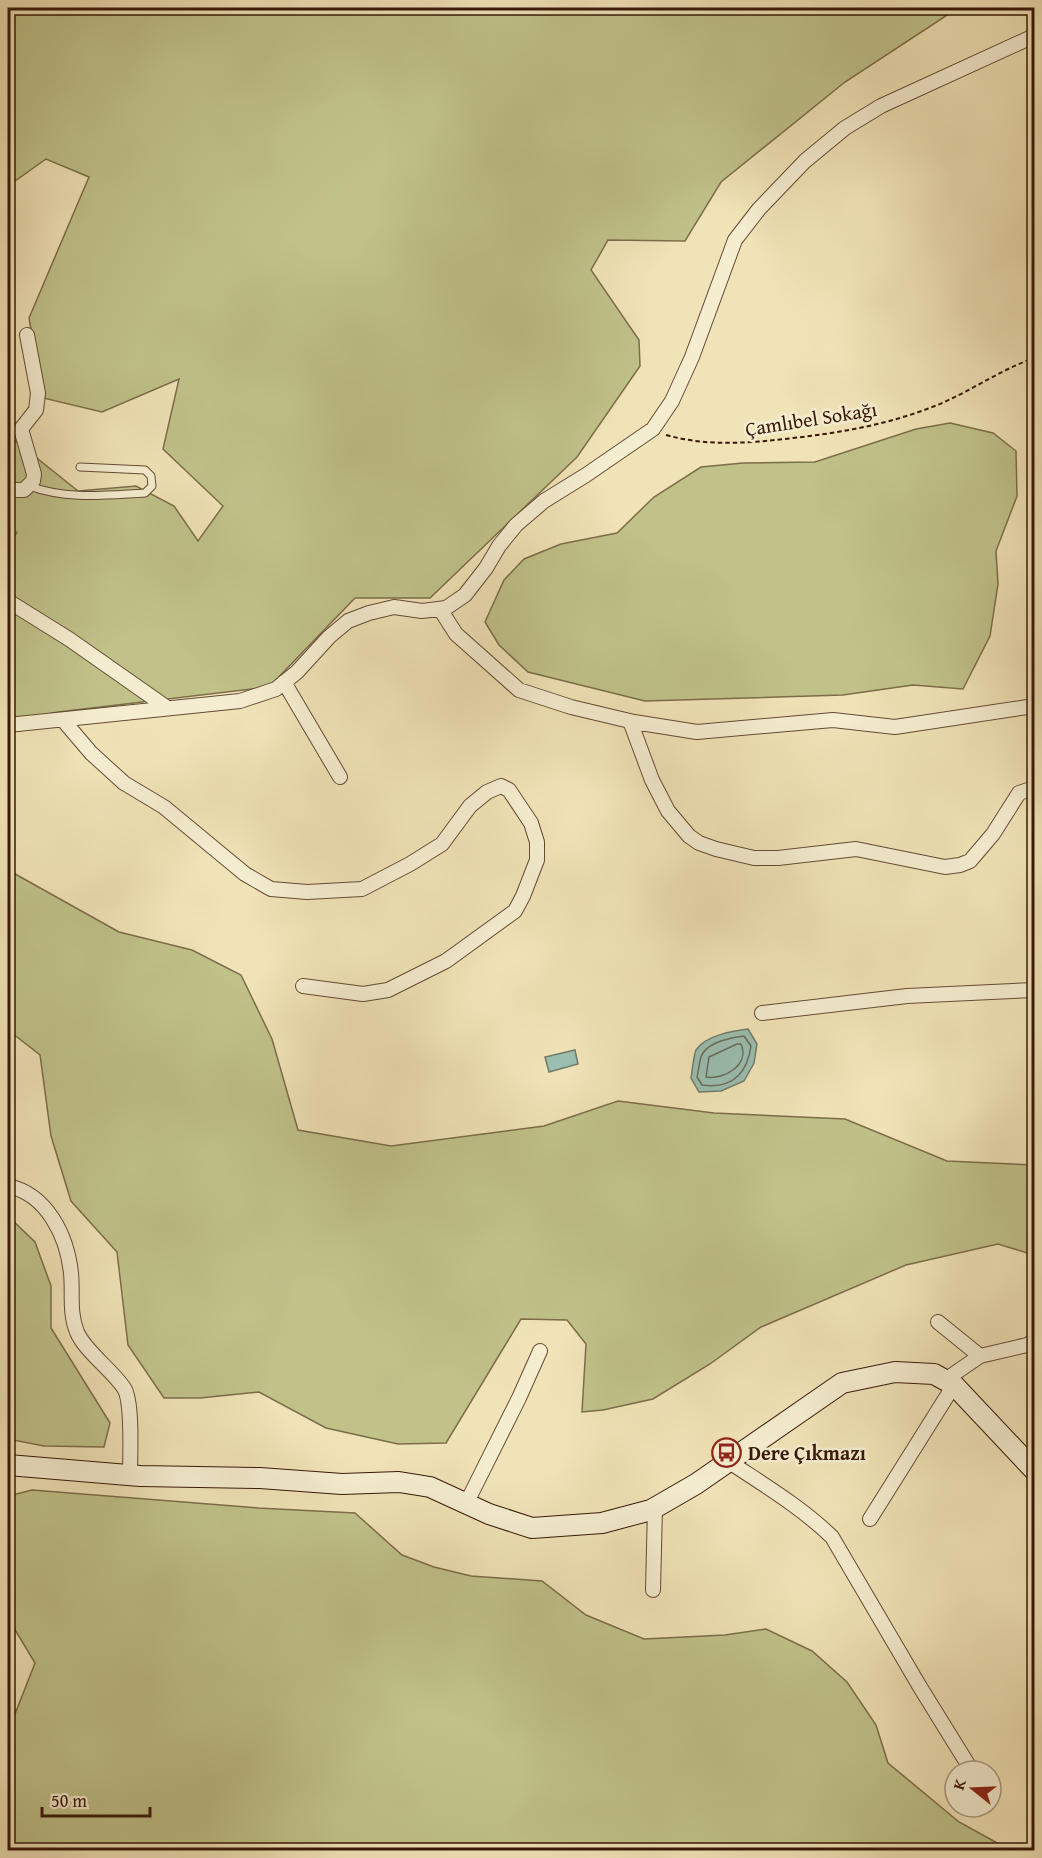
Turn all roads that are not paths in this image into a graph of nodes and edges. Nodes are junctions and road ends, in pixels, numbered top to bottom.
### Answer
1 (1035, 36) edge
2 (27, 335) dead end
3 (80, 467) dead end
4 (29, 486) junction
5 (8, 487) edge
6 (8, 601) edge
7 (440, 609) junction
8 (284, 682) junction
9 (1035, 706) edge
10 (166, 707) junction
11 (63, 720) junction
12 (630, 721) junction
13 (8, 725) edge
14 (340, 777) dead end
15 (1035, 788) edge
16 (303, 986) dead end
17 (1035, 990) edge
18 (762, 1013) dead end
19 (8, 1186) edge
20 (938, 1322) dead end
21 (1035, 1341) edge
22 (540, 1351) dead end
23 (980, 1356) junction
24 (949, 1382) junction
25 (728, 1461) junction
26 (8, 1465) edge
27 (1035, 1470) edge
28 (130, 1475) junction
29 (466, 1504) junction
30 (655, 1507) junction
31 (870, 1519) dead end
32 (653, 1590) dead end
33 (965, 1759) edge

1 - 7 street
2 - 4 street
3 - 4 lane
4 - 5 street
6 - 10 street
7 - 8 street
7 - 12 street
8 - 10 street
8 - 14 street
9 - 12 street
10 - 11 street
11 - 13 street
11 - 16 street
12 - 15 street
17 - 18 street
19 - 28 street
20 - 23 street
21 - 23 street
22 - 29 street
23 - 24 street
24 - 25 street
24 - 27 street
24 - 31 street
25 - 30 street
25 - 33 street
26 - 28 street
28 - 29 street
29 - 30 street
30 - 32 street

